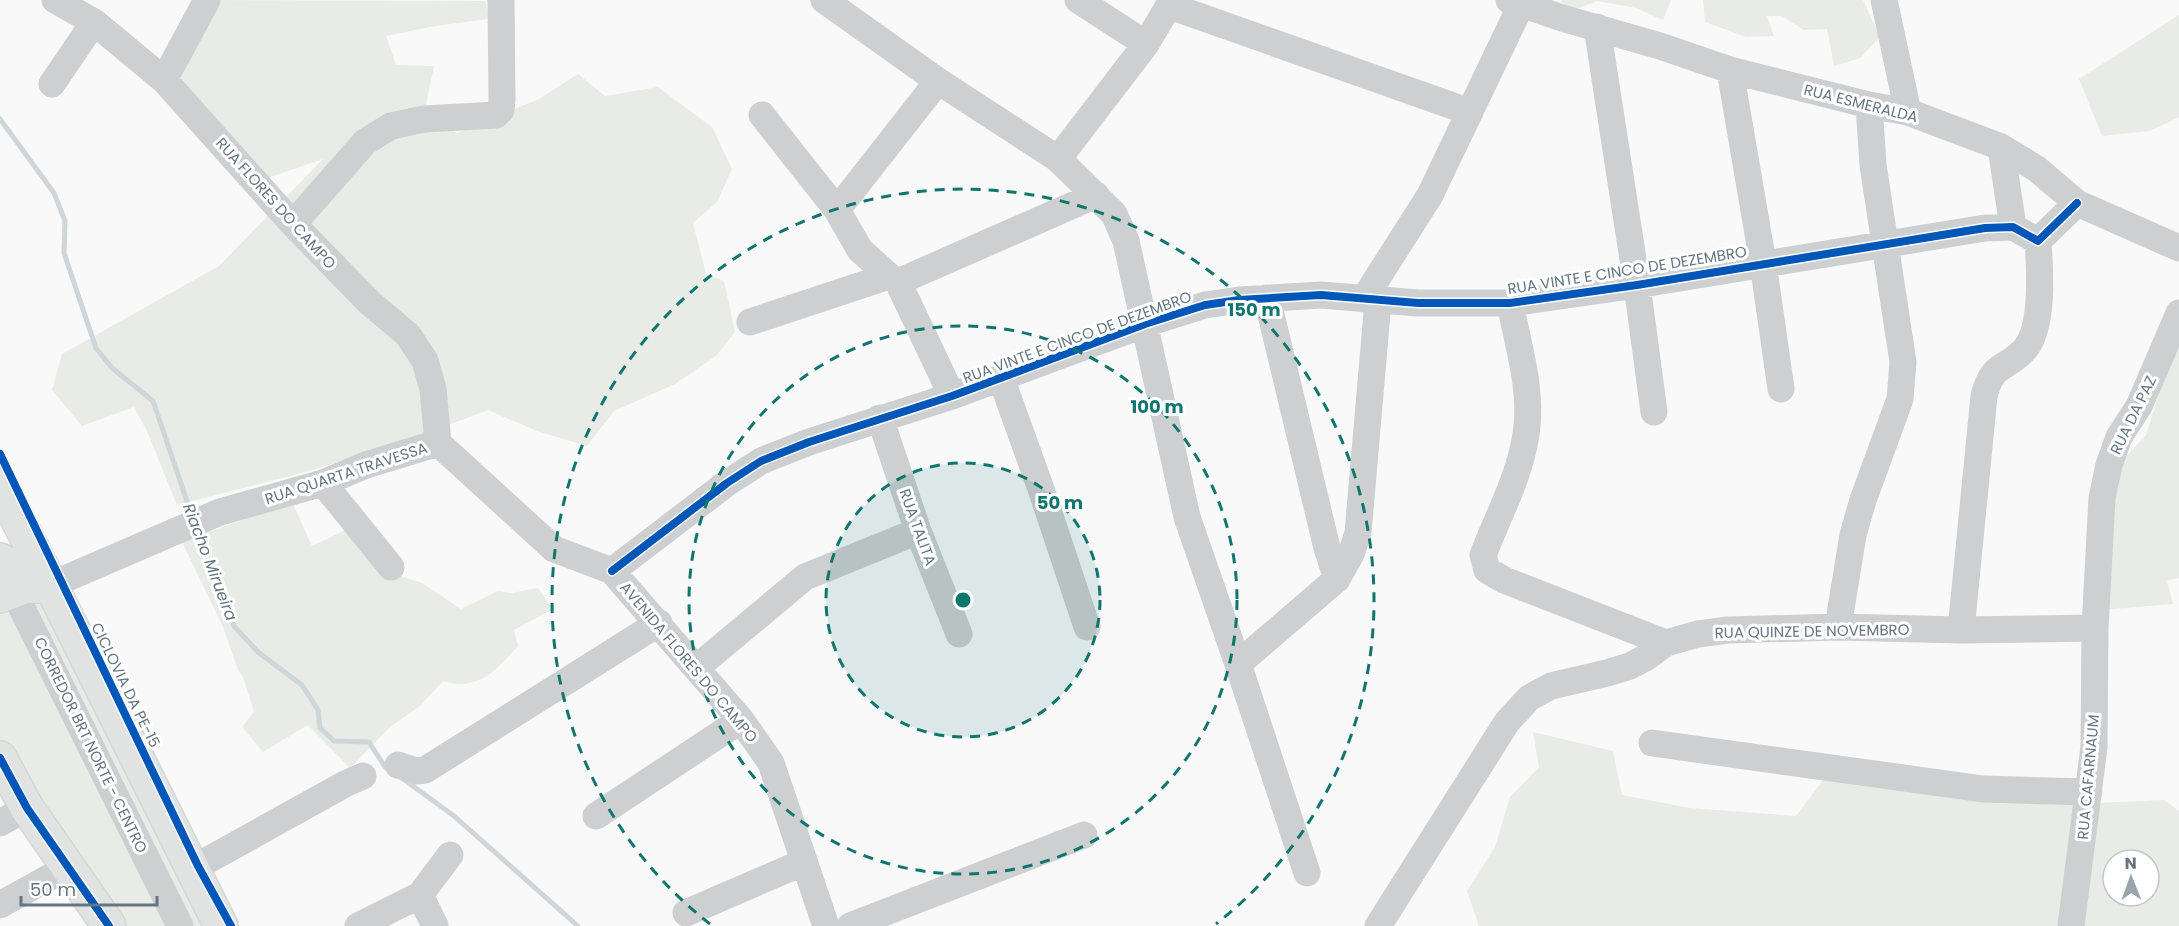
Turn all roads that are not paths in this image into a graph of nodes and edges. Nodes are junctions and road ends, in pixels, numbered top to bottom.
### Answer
1 (56, 0) edge
2 (207, 0) edge
3 (501, 0) edge
4 (824, 0) edge
5 (1078, 0) edge
6 (1884, 0) edge
7 (1171, 3) edge
8 (1515, 3) edge
9 (94, 22) junction
10 (1597, 27) junction
11 (1146, 44) junction
12 (1730, 70) junction
13 (164, 80) junction
14 (938, 81) junction
15 (52, 84) dead end
16 (1869, 105) junction
17 (1470, 112) junction
18 (1908, 112) junction
19 (762, 115) dead end
20 (2001, 147) junction
21 (1058, 159) junction
22 (1096, 195) junction
23 (2077, 203) junction
24 (837, 210) junction
25 (293, 224) junction
26 (2013, 227) junction
27 (2038, 241) junction
28 (1884, 243) junction
29 (2179, 248) edge
30 (1763, 263) junction
31 (894, 279) junction
32 (1637, 285) junction
33 (1267, 298) junction
34 (1371, 300) junction
35 (1510, 303) junction
36 (2179, 313) edge
37 (750, 322) dead end
38 (1145, 324) junction
39 (1001, 378) junction
40 (1781, 389) dead end
41 (952, 396) junction
42 (1654, 412) dead end
43 (880, 418) junction
44 (438, 443) junction
45 (323, 483) junction
46 (0, 484) edge
47 (918, 531) junction
48 (0, 560) edge
49 (391, 567) dead end
50 (612, 571) junction
51 (1336, 579) junction
52 (5, 583) edge
53 (51, 585) junction
54 (659, 623) junction
55 (1087, 627) dead end
56 (1838, 627) junction
57 (2095, 628) junction
58 (1961, 630) junction
59 (959, 634) dead end
60 (1666, 643) junction
61 (1238, 664) junction
62 (696, 668) junction
63 (741, 720) junction
64 (1652, 743) dead end
65 (0, 758) edge
66 (398, 765) dead end
67 (363, 776) dead end
68 (2089, 792) junction
69 (13, 815) edge
70 (596, 816) dead end
71 (1084, 835) dead end
72 (450, 855) dead end
73 (804, 862) junction
74 (68, 867) junction
75 (192, 869) junction
76 (1307, 873) dead end
77 (420, 896) junction
78 (0, 905) edge
79 (686, 913) dead end
80 (213, 920) edge
81 (109, 926) edge
82 (180, 926) edge
83 (358, 926) edge
84 (435, 926) edge
85 (826, 926) edge
86 (850, 926) edge
87 (1378, 926) edge
88 (2071, 926) edge

1 - 9 street, RUA FLORES DO CAMPO
2 - 13 street
3 - 25 street
4 - 14 street
5 - 11 street
6 - 18 street
7 - 11 street
7 - 17 street
8 - 10 street, RUA ESMERALDA
8 - 17 street, RUA ESMERALDA
9 - 13 street, RUA FLORES DO CAMPO
9 - 15 street
10 - 12 street, RUA ESMERALDA
10 - 32 street
11 - 21 street
12 - 16 street, RUA ESMERALDA
12 - 30 street
13 - 25 street, RUA FLORES DO CAMPO
14 - 21 street
14 - 24 street
16 - 18 street, RUA ESMERALDA
16 - 28 street
17 - 34 street, RUA ESMERALDA
18 - 20 street, RUA ESMERALDA
19 - 24 street
20 - 23 street, RUA ESMERALDA
20 - 26 street
21 - 22 street
22 - 31 street
22 - 38 street
23 - 27 street
23 - 29 street, RUA ESMERALDA
24 - 31 street
25 - 44 street, RUA FLORES DO CAMPO
26 - 27 street
26 - 28 street, RUA VINTE E CINCO DE DEZEMBRO
27 - 58 street
28 - 30 street, RUA VINTE E CINCO DE DEZEMBRO
28 - 56 street
30 - 32 street, RUA VINTE E CINCO DE DEZEMBRO
30 - 40 street
31 - 37 street
31 - 41 street
32 - 35 street, RUA VINTE E CINCO DE DEZEMBRO
32 - 42 street
33 - 34 street, RUA VINTE E CINCO DE DEZEMBRO
33 - 38 street, RUA VINTE E CINCO DE DEZEMBRO
33 - 51 street
34 - 35 street, RUA VINTE E CINCO DE DEZEMBRO
34 - 51 street
35 - 60 street
36 - 57 street, RUA DA PAZ
38 - 39 street, RUA VINTE E CINCO DE DEZEMBRO
38 - 61 street
39 - 41 street, RUA VINTE E CINCO DE DEZEMBRO
39 - 55 street
41 - 43 street, RUA VINTE E CINCO DE DEZEMBRO
43 - 47 street, RUA TALITA
43 - 50 street, RUA VINTE E CINCO DE DEZEMBRO
44 - 45 street, RUA QUARTA TRAVESSA
44 - 50 street, AVENIDA FLORES DO CAMPO
45 - 49 street
45 - 53 street, RUA QUARTA TRAVESSA
46 - 53 highway
47 - 59 street, RUA TALITA
47 - 62 street
48 - 53 highway
50 - 54 street, AVENIDA FLORES DO CAMPO
51 - 61 street
52 - 53 highway
52 - 82 street, CORREDOR BRT NORTE - CENTRO
53 - 75 highway
54 - 62 street, AVENIDA FLORES DO CAMPO
54 - 66 street
56 - 58 street, RUA QUINZE DE NOVEMBRO
56 - 60 street, RUA QUINZE DE NOVEMBRO
57 - 58 street, RUA QUINZE DE NOVEMBRO
57 - 68 street, RUA CAFARNAUM
60 - 87 street, RUA QUINZE DE NOVEMBRO
61 - 76 street
62 - 63 street, AVENIDA FLORES DO CAMPO
63 - 70 street
63 - 73 street, AVENIDA FLORES DO CAMPO
64 - 68 street
65 - 69 highway
67 - 75 street
68 - 88 street, RUA CAFARNAUM
69 - 74 highway
71 - 86 street
72 - 77 street
73 - 79 street
73 - 85 street, AVENIDA FLORES DO CAMPO
74 - 78 street
74 - 81 highway
75 - 80 highway
77 - 83 street
77 - 84 street

